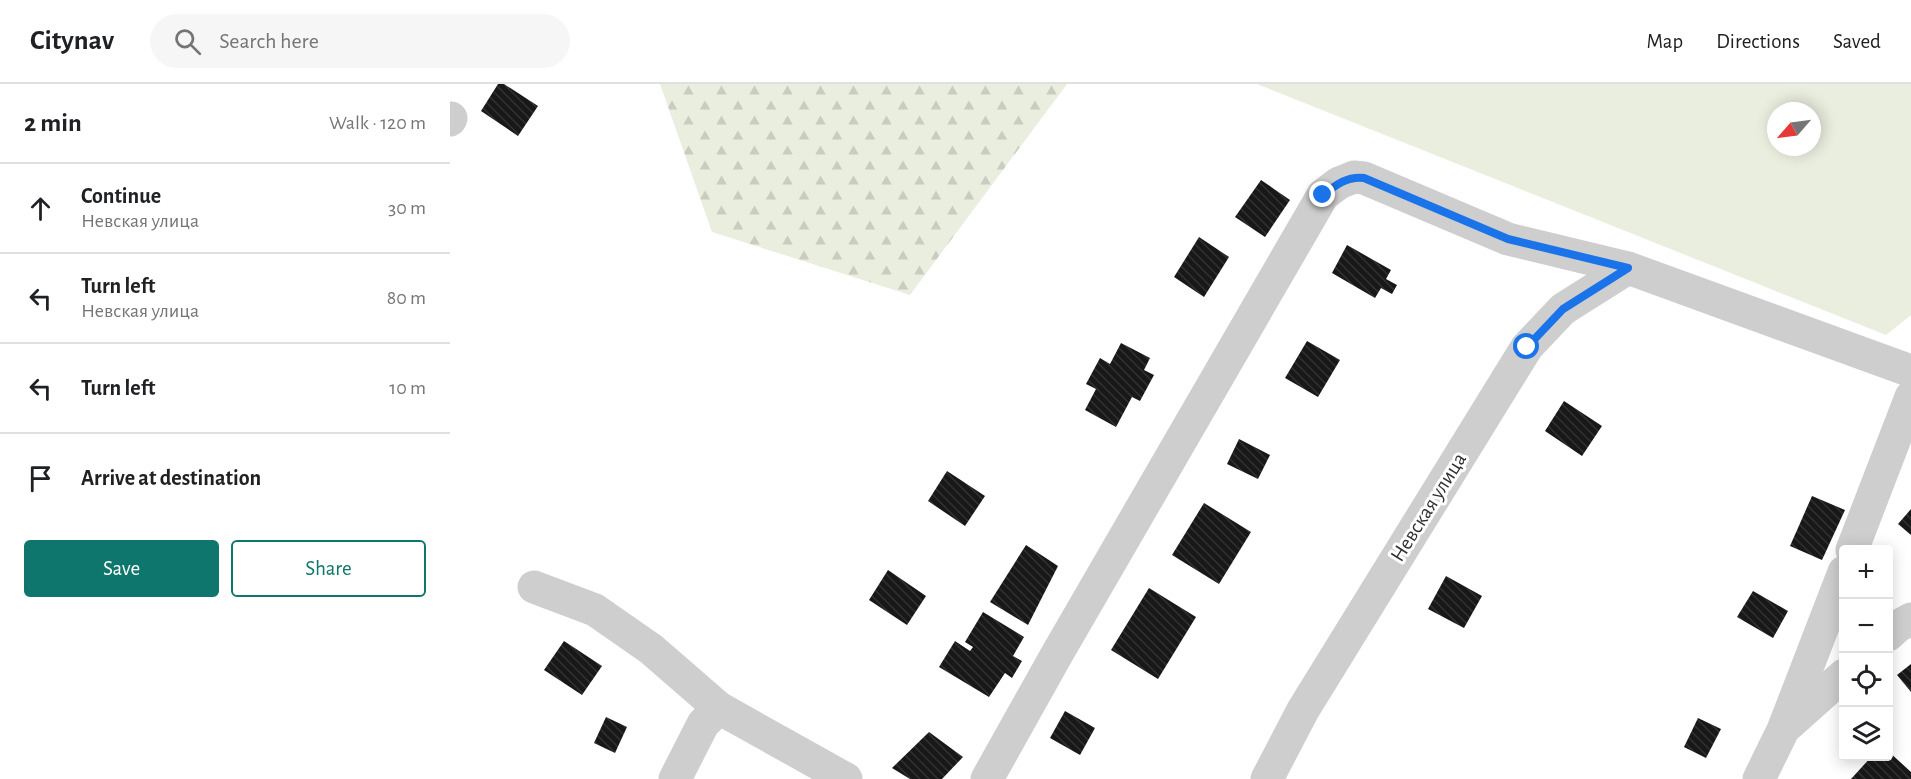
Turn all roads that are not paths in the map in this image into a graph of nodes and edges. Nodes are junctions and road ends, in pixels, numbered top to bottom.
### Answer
1 (1628, 268) junction
2 (1911, 371) edge
3 (1911, 398) edge
4 (1854, 545) edge
5 (1839, 585) edge
6 (534, 586) dead end
7 (1911, 619) edge
8 (1893, 630) edge
9 (1839, 680) edge
10 (719, 708) junction
11 (1783, 730) junction
12 (675, 779) edge
13 (846, 779) edge
14 (987, 779) edge
15 (1267, 779) edge
16 (1759, 779) edge

1 - 2 street
1 - 14 street
1 - 15 street, Невская улица
3 - 4 street
5 - 11 street
6 - 10 street
7 - 8 street
9 - 11 street
10 - 12 street
10 - 13 street
11 - 16 street

